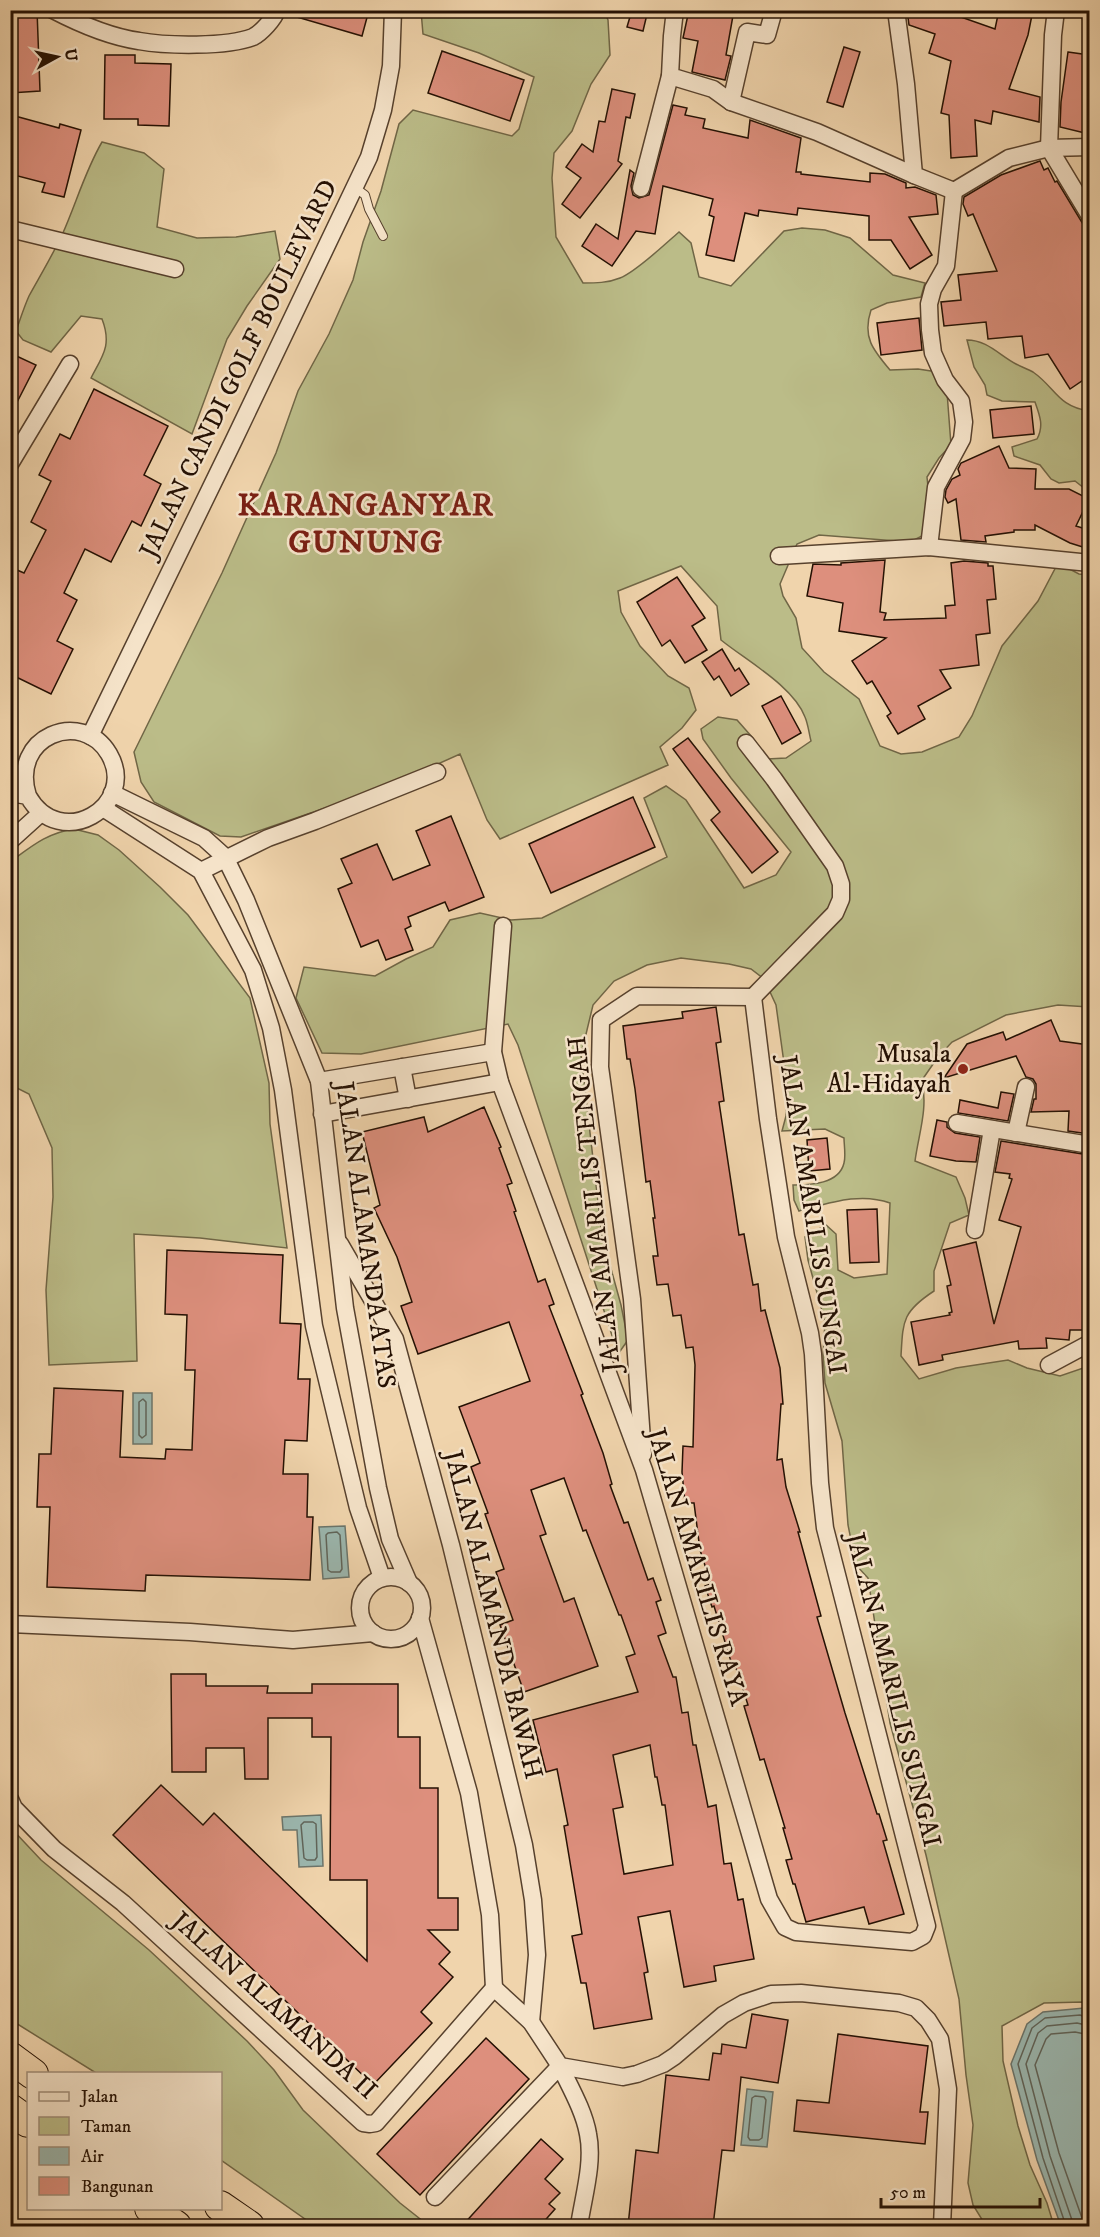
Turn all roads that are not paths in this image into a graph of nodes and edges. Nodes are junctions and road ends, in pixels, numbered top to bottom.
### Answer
1 (53, 10) edge
2 (278, 10) edge
3 (393, 10) edge
4 (675, 10) edge
5 (774, 10) edge
6 (896, 10) edge
7 (1056, 10) edge
8 (670, 76) junction
9 (731, 102) junction
10 (1089, 147) edge
11 (1049, 148) junction
12 (914, 175) junction
13 (354, 188) junction
14 (641, 188) dead end
15 (954, 191) junction
16 (1089, 216) edge
17 (10, 229) edge
18 (383, 236) dead end
19 (175, 268) dead end
20 (70, 364) dead end
21 (10, 465) edge
22 (929, 547) junction
23 (779, 556) dead end
24 (1089, 564) edge
25 (90, 736) junction
26 (746, 743) dead end
27 (28, 758) junction
28 (10, 759) edge
29 (437, 772) dead end
30 (10, 793) edge
31 (112, 793) junction
32 (28, 796) junction
33 (104, 808) junction
34 (41, 813) junction
35 (10, 841) edge
36 (225, 857) junction
37 (201, 870) junction
38 (503, 926) dead end
39 (753, 997) junction
40 (493, 1052) junction
41 (402, 1067) junction
42 (318, 1081) junction
43 (500, 1082) junction
44 (1026, 1086) dead end
45 (408, 1099) junction
46 (322, 1114) junction
47 (957, 1123) dead end
48 (992, 1129) junction
49 (1016, 1133) junction
50 (1089, 1145) edge
51 (975, 1230) dead end
52 (336, 1238) junction
53 (1089, 1343) edge
54 (1049, 1365) dead end
55 (641, 1406) junction
56 (621, 1408) junction
57 (644, 1470) junction
58 (382, 1578) junction
59 (409, 1583) junction
60 (420, 1618) junction
61 (10, 1624) edge
62 (373, 1633) junction
63 (10, 1799) edge
64 (927, 1926) joint
65 (494, 1988) junction
66 (531, 2022) junction
67 (10, 2057) edge
68 (560, 2066) junction
69 (32, 2072) edge
70 (10, 2109) edge
71 (27, 2121) edge
72 (435, 2197) dead end
73 (222, 2207) edge
74 (153, 2210) edge
75 (176, 2226) edge
76 (249, 2226) edge
77 (579, 2226) edge
78 (942, 2226) edge

1 - 2 street
3 - 13 street, JALAN CANDI GOLF BOULEVARD
4 - 8 street
5 - 9 street
6 - 12 street
7 - 11 street
8 - 9 street
8 - 14 street
9 - 12 street
10 - 11 street
11 - 15 street
11 - 16 street
12 - 15 street
13 - 18 lane
13 - 25 street, JALAN CANDI GOLF BOULEVARD
15 - 22 street
17 - 19 street
20 - 21 street
22 - 23 street
22 - 24 street
25 - 27 street
25 - 31 street
26 - 39 street
27 - 28 street
27 - 32 street
29 - 36 street
30 - 32 street
31 - 33 street
31 - 36 street, JALAN ALAMANDA ATAS
32 - 34 street
33 - 34 street
33 - 37 street
34 - 35 street
36 - 37 street
36 - 42 street, JALAN ALAMANDA ATAS
37 - 58 street
38 - 40 street, JALAN AMARILIS RAYA
39 - 55 street, JALAN AMARILIS TENGAH
39 - 64 street, JALAN AMARILIS SUNGAI
40 - 41 street
40 - 43 street, JALAN AMARILIS RAYA
41 - 42 street
41 - 45 street
42 - 46 street, JALAN ALAMANDA ATAS
43 - 45 street
43 - 56 street, JALAN AMARILIS RAYA
44 - 49 street
45 - 46 street
46 - 52 street, JALAN ALAMANDA ATAS
47 - 48 street
48 - 49 street
48 - 51 street
49 - 50 street
52 - 59 street, JALAN ALAMANDA ATAS
52 - 66 street, JALAN ALAMANDA BAWAH
53 - 54 street
55 - 56 street
55 - 57 street, JALAN AMARILIS TENGAH
56 - 57 street, JALAN AMARILIS RAYA
57 - 64 street, JALAN AMARILIS RAYA
58 - 59 street
58 - 62 street
59 - 60 street
60 - 62 street
60 - 65 street
61 - 62 street
63 - 65 street, JALAN ALAMANDA II
65 - 66 street
66 - 68 street
67 - 69 highway
68 - 72 street
68 - 77 street
68 - 78 street
70 - 71 highway
73 - 76 highway
74 - 75 highway

